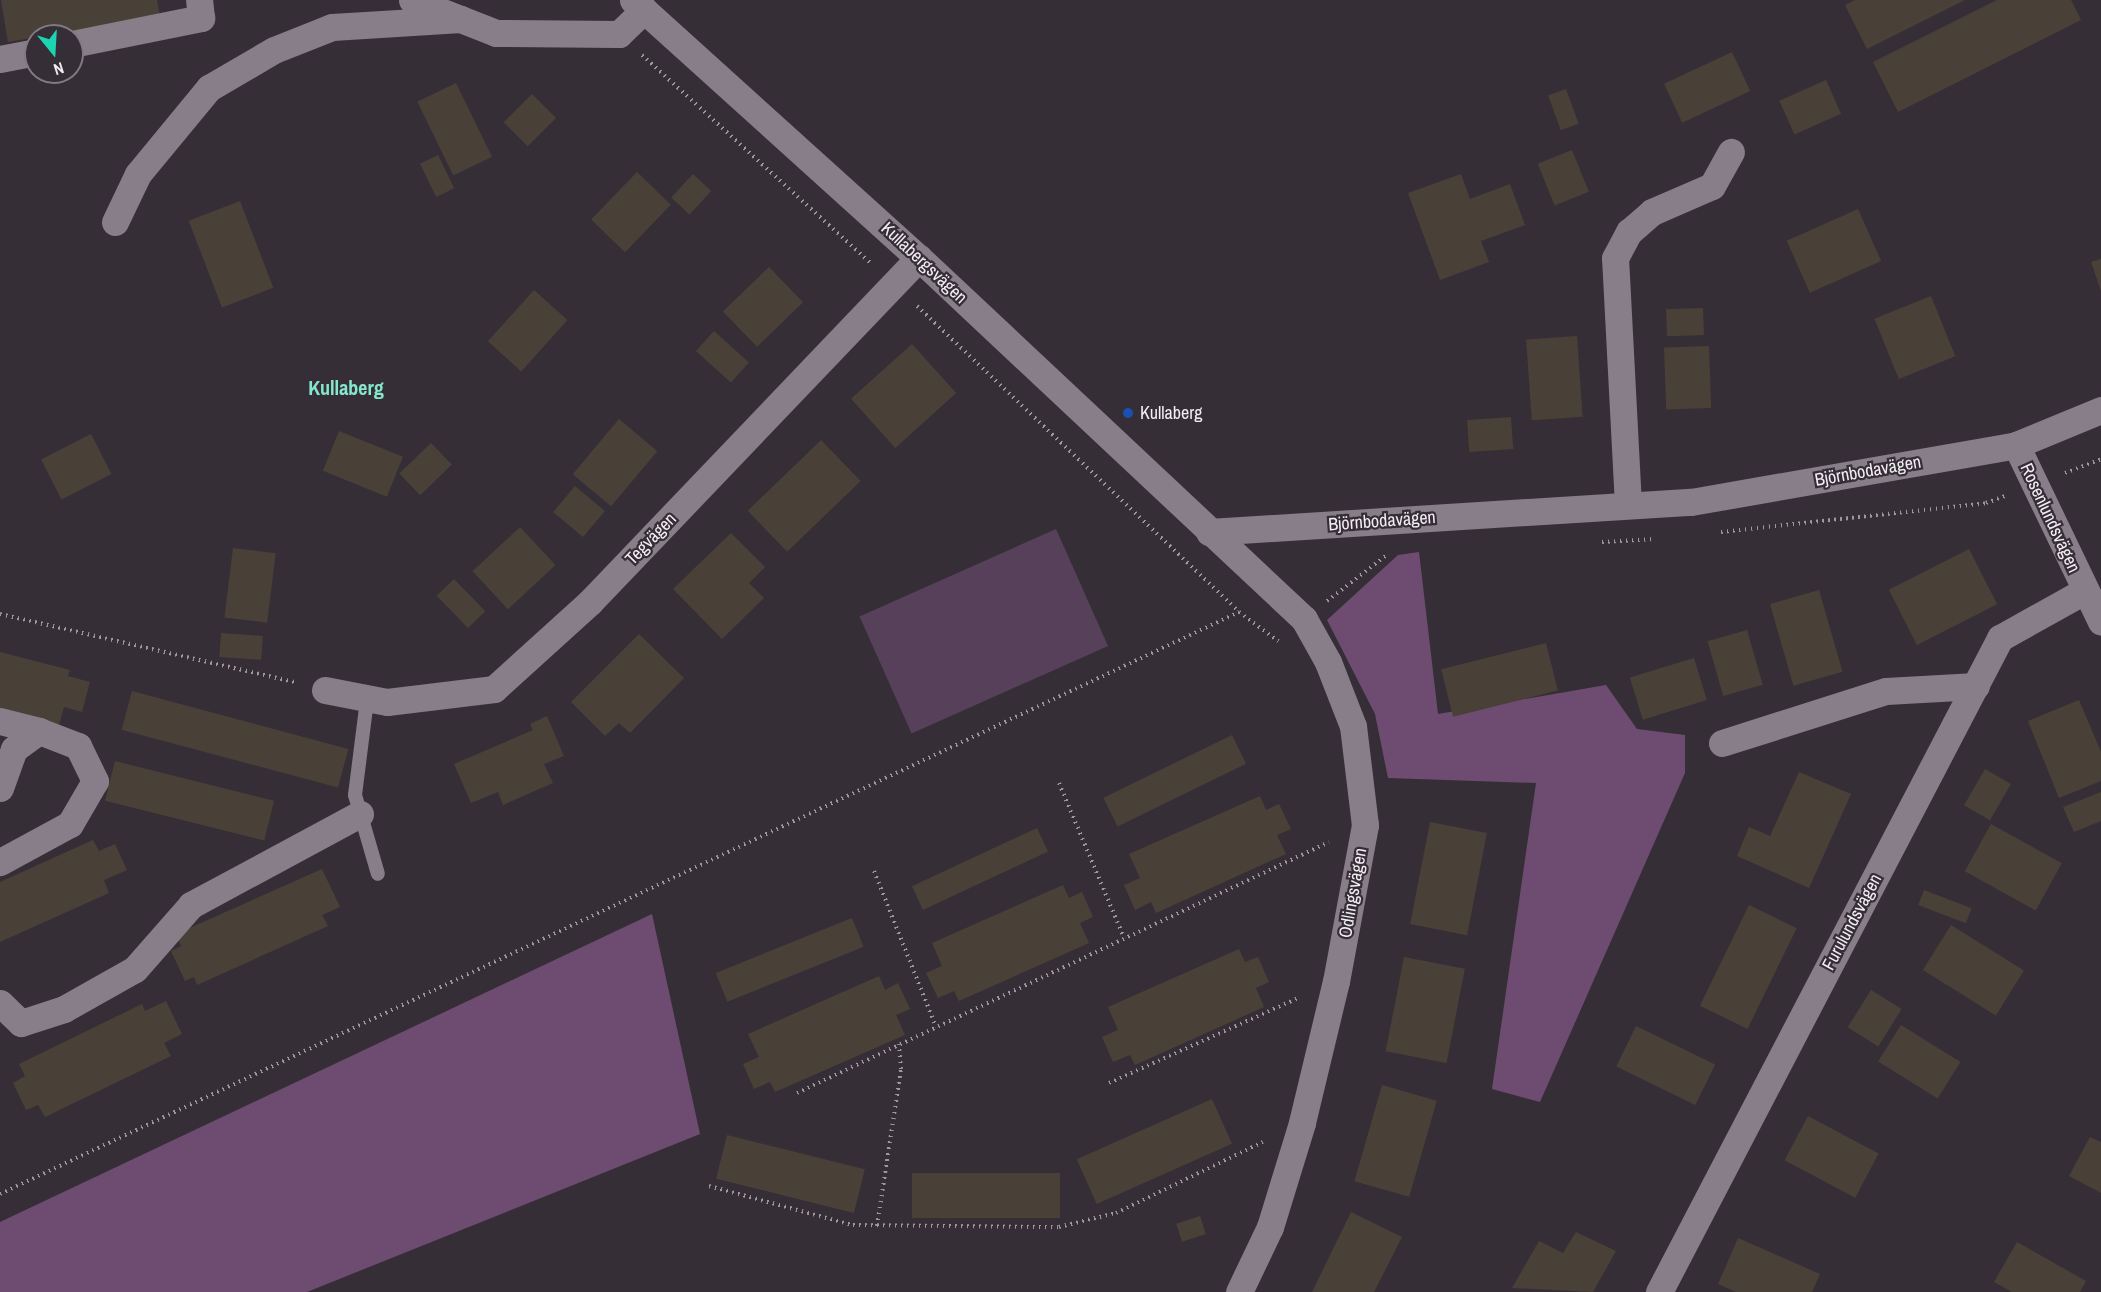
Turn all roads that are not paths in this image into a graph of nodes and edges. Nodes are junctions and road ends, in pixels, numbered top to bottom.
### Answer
1 (199, 0) edge
2 (412, 0) edge
3 (638, 5) edge
4 (461, 19) junction
5 (84, 42) edge
6 (24, 54) edge
7 (0, 59) edge
8 (1731, 152) dead end
9 (115, 222) dead end
10 (920, 258) junction
11 (2101, 410) edge
12 (2016, 445) junction
13 (1628, 505) junction
14 (1209, 532) junction
15 (2084, 591) junction
16 (2101, 622) edge
17 (1976, 686) junction
18 (325, 690) road end
19 (367, 700) junction
20 (0, 722) edge
21 (39, 731) junction
22 (1722, 743) dead end
23 (0, 788) edge
24 (360, 814) junction
25 (0, 862) edge
26 (378, 874) dead end
27 (0, 1003) edge
28 (1239, 1292) edge
29 (1659, 1292) edge

1 - 5 street
2 - 4 street
3 - 4 street
3 - 10 street, Kullabergsvägen
4 - 9 street
6 - 7 street
8 - 13 street
10 - 14 street, Kullabergsvägen
10 - 19 street, Tegvägen
11 - 12 street, Björnbodavägen
12 - 13 street, Björnbodavägen
12 - 15 street, Rosenlundsvägen
13 - 14 street, Björnbodavägen
14 - 28 street, Odlingsvägen
15 - 16 street, Rosenlundsvägen
15 - 17 street, Furulundsvägen
17 - 22 street
17 - 29 street, Furulundsvägen
18 - 19 street, Tegvägen
19 - 24 lane
20 - 21 street
21 - 23 street
21 - 25 street
24 - 26 lane
24 - 27 street

